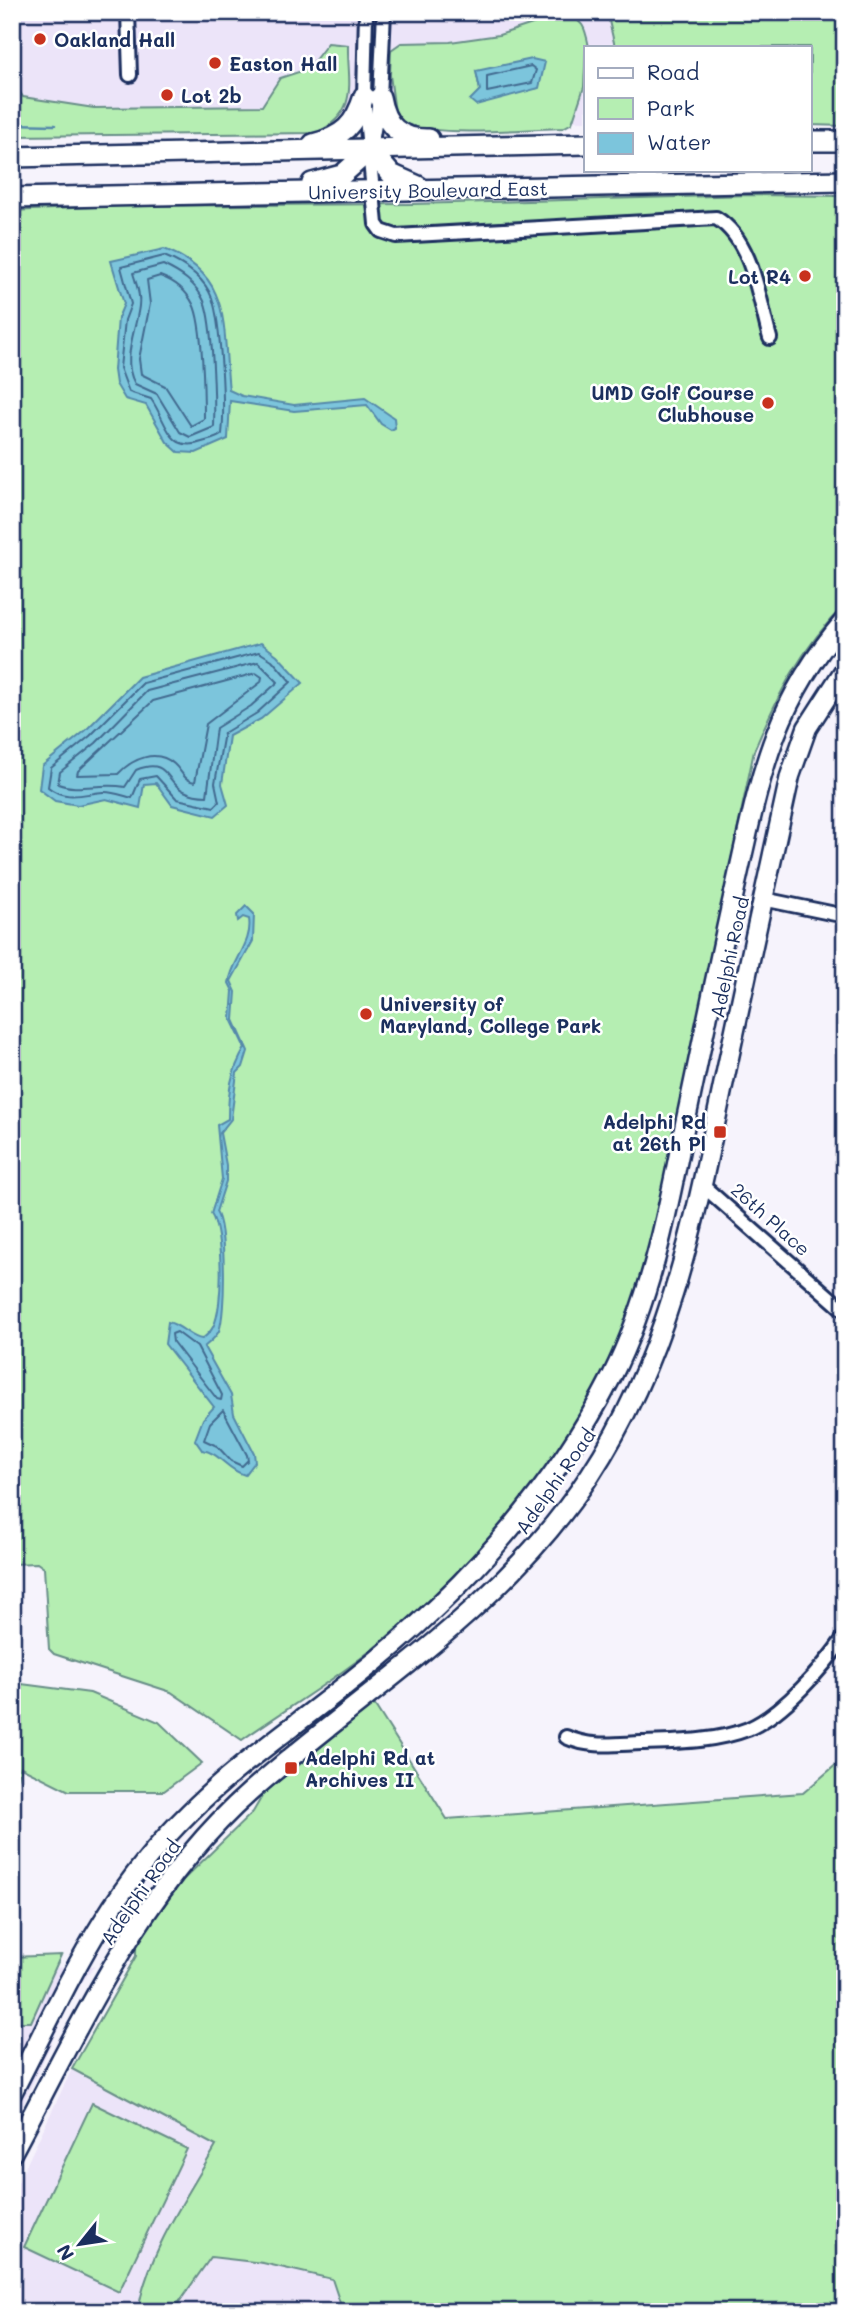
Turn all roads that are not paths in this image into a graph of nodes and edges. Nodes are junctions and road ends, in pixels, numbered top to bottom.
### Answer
1 (128, 12) edge
2 (366, 12) edge
3 (384, 12) edge
4 (130, 75) dead end
5 (372, 96) junction
6 (812, 141) edge
7 (845, 141) edge
8 (584, 144) edge
9 (509, 146) junction
10 (370, 150) junction
11 (277, 151) junction
12 (12, 157) edge
13 (845, 181) edge
14 (444, 189) junction
15 (372, 190) junction
16 (267, 194) junction
17 (12, 198) edge
18 (770, 338) dead end
19 (845, 620) edge
20 (845, 669) edge
21 (763, 899) junction
22 (845, 916) edge
23 (702, 1185) junction
24 (845, 1311) edge
25 (845, 1636) edge
26 (566, 1737) dead end
27 (12, 2093) edge
28 (12, 2153) edge

1 - 4 street
2 - 5 street
3 - 5 street
5 - 9 main road
5 - 10 street
5 - 11 main road
6 - 7 main road
8 - 9 main road
9 - 10 main road
10 - 11 main road
10 - 14 main road
10 - 15 street
10 - 16 main road
11 - 12 main road
13 - 14 main road, University Boulevard East
14 - 15 main road, University Boulevard East
15 - 16 main road, University Boulevard East
15 - 18 street
16 - 17 main road, University Boulevard East
19 - 27 main road, Adelphi Road
20 - 21 main road, Adelphi Road
21 - 22 street
21 - 23 main road, Adelphi Road
23 - 24 street, 26th Place
23 - 28 main road, Adelphi Road
25 - 26 street

